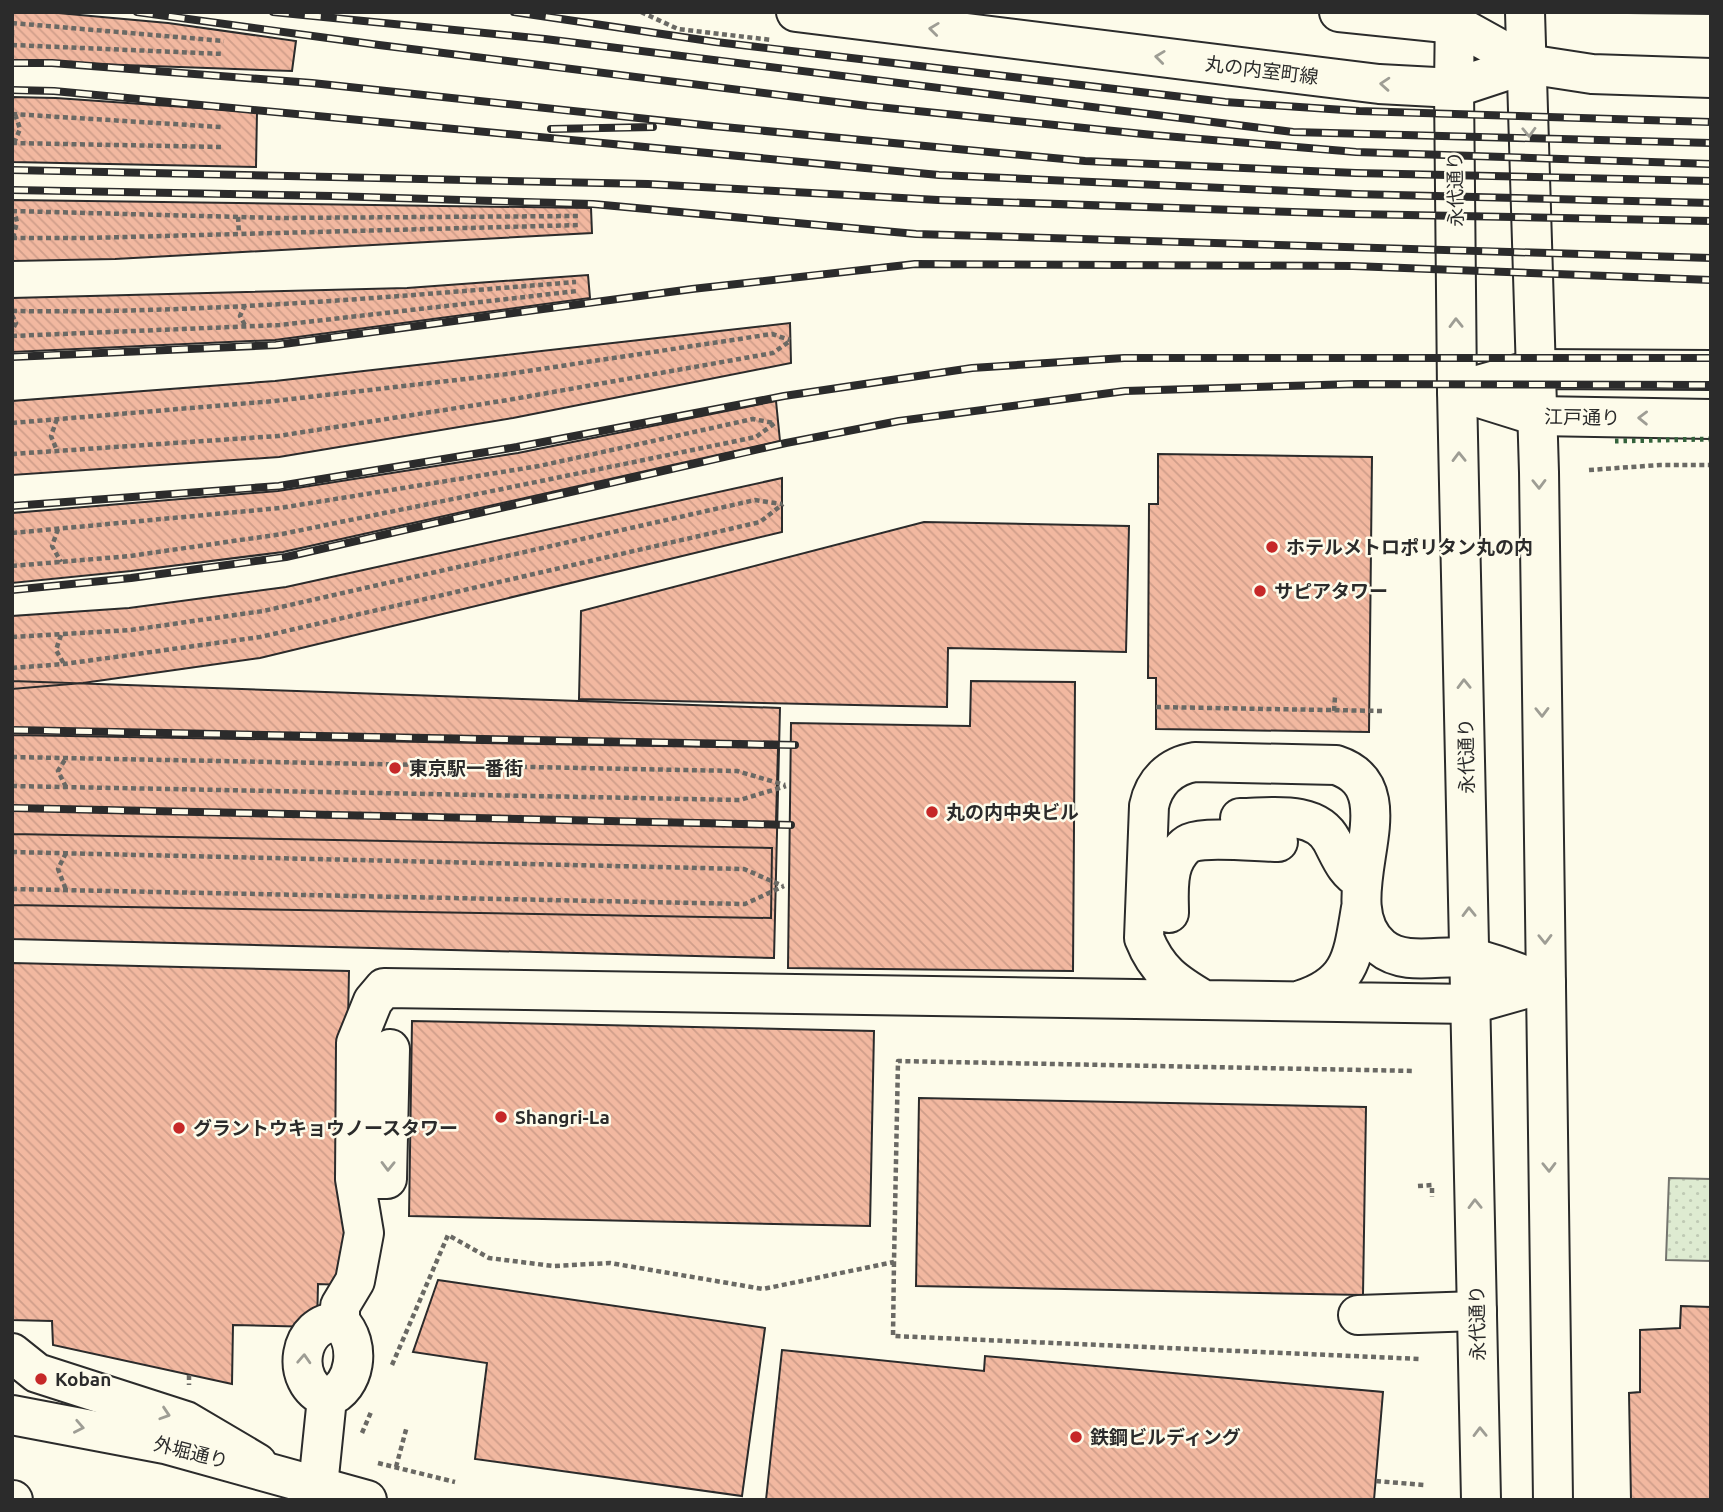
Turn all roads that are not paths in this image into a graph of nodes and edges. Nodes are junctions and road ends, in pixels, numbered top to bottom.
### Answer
1 (796, 12) edge
2 (1339, 12) edge
3 (1525, 12) edge
4 (1455, 18) edge
5 (1527, 64) junction
6 (1711, 78) edge
7 (1454, 88) junction
8 (1535, 369) junction
9 (1711, 370) edge
10 (1457, 391) junction
11 (1537, 416) junction
12 (1711, 419) edge
13 (1192, 817) dead end
14 (1278, 842) dead end
15 (1362, 894) junction
16 (1470, 958) junction
17 (1169, 978) junction
18 (1546, 983) junction
19 (1204, 1000) junction
20 (1298, 1001) junction
21 (1472, 1004) junction
22 (329, 1284) dead end
23 (1477, 1311) junction
24 (1359, 1314) dead end
25 (334, 1323) junction
26 (12, 1353) edge
27 (12, 1415) edge
28 (275, 1474) junction
29 (318, 1486) junction
30 (367, 1500) edge
31 (1481, 1500) edge
32 (1553, 1500) edge

7 -> 1 main road, 丸の内室町線
2 - 4 main road
3 - 5 main road
4 - 5 main road
4 - 7 main road, 永代通り
5 - 6 main road
5 - 7 main road, 丸の内室町線
5 -> 8 main road
10 -> 7 main road, 永代通り
8 - 9 main road
8 - 10 main road
8 - 11 main road
10 - 11 main road, 江戸通り
16 -> 10 main road, 永代通り
12 -> 11 main road, 江戸通り
11 -> 18 main road
13 - 15 main road
14 - 17 main road
15 - 16 main road
15 - 17 main road
15 - 20 main road
16 - 18 main road
16 - 21 main road, 永代通り
17 - 19 main road
18 - 21 main road
18 -> 32 main road
19 - 20 main road
19 - 25 main road
20 - 21 main road
23 -> 21 main road, 永代通り
22 - 25 main road
23 - 24 main road
31 -> 23 main road, 永代通り
25 - 29 main road
26 -> 28 main road
27 -> 28 main road, 外堀通り
28 - 29 main road, 外堀通り
29 - 30 main road, 外堀通り

